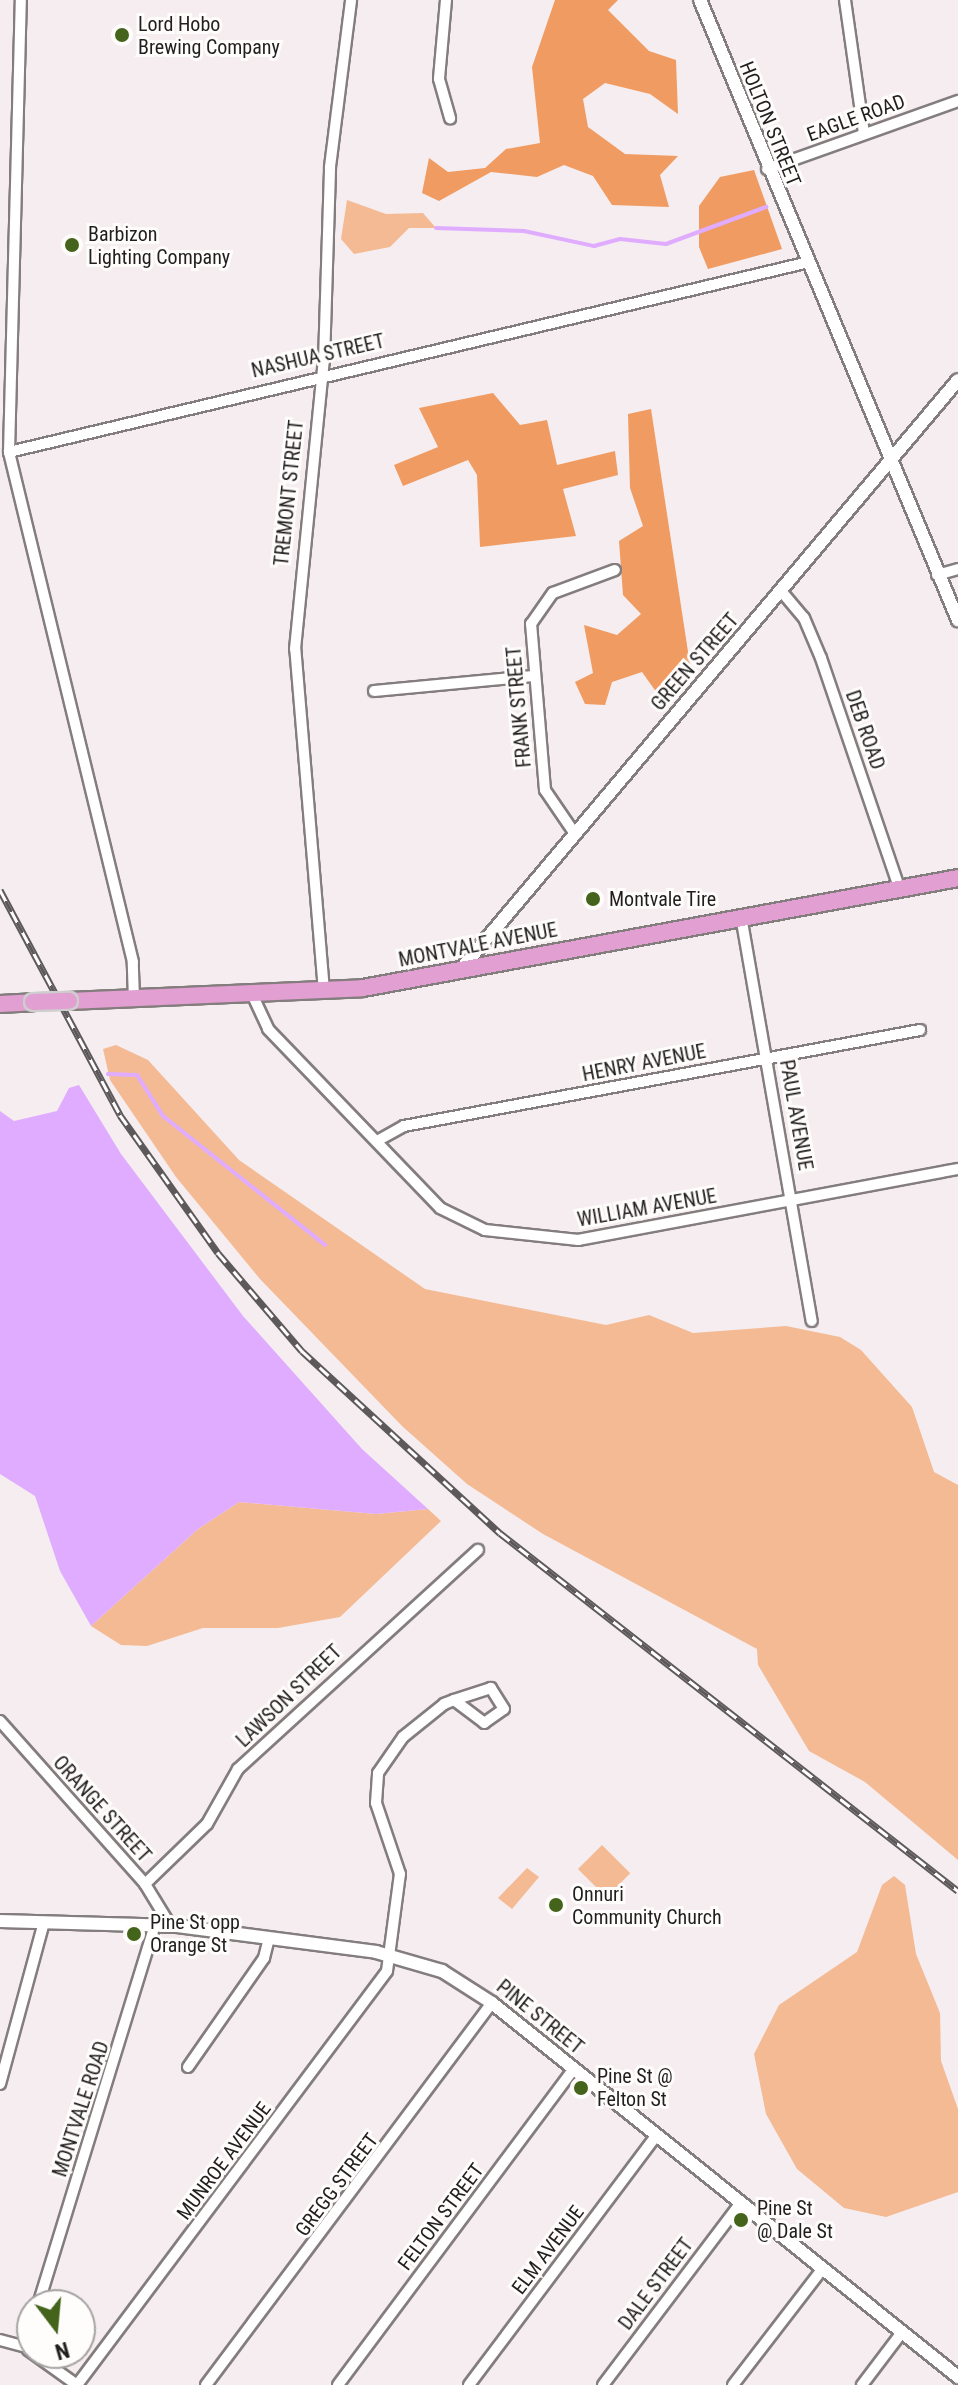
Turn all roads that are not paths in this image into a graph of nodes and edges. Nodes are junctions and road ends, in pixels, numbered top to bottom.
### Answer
1 (21, 0) edge
2 (351, 0) edge
3 (446, 0) edge
4 (700, 0) edge
5 (845, 0) edge
6 (958, 101) edge
7 (450, 118) dead end
8 (864, 134) junction
9 (767, 169) junction
10 (805, 263) junction
11 (322, 375) junction
12 (958, 380) edge
13 (9, 452) junction
14 (889, 466) junction
15 (958, 569) edge
16 (615, 570) dead end
17 (937, 575) junction
18 (782, 592) junction
19 (958, 620) edge
20 (533, 676) junction
21 (374, 691) dead end
22 (575, 834) junction
23 (958, 878) edge
24 (899, 887) junction
25 (741, 916) junction
26 (462, 968) junction
27 (324, 991) junction
28 (252, 994) junction
29 (134, 999) junction
30 (0, 1004) edge
31 (920, 1030) dead end
32 (767, 1058) junction
33 (377, 1141) junction
34 (958, 1169) edge
35 (793, 1200) junction
36 (812, 1321) dead end
37 (478, 1550) dead end
38 (454, 1700) junction
39 (0, 1721) edge
40 (145, 1884) junction
41 (0, 1921) edge
42 (44, 1922) junction
43 (155, 1924) junction
44 (170, 1925) junction
45 (269, 1938) junction
46 (391, 1954) junction
47 (492, 2003) junction
48 (188, 2067) dead end
49 (573, 2070) junction
50 (0, 2084) edge
51 (656, 2136) junction
52 (739, 2205) junction
53 (820, 2272) junction
54 (43, 2289) edge
55 (900, 2335) junction
56 (56, 2369) edge
57 (958, 2377) edge
58 (77, 2385) edge
59 (206, 2385) edge
60 (338, 2385) edge
61 (469, 2385) edge
62 (603, 2385) edge
63 (733, 2385) edge
64 (862, 2385) edge

1 - 13 street
2 - 11 street, TREMONT STREET
3 - 7 street
4 - 9 street, HOLTON STREET
5 - 8 street
6 - 8 street, EAGLE ROAD
8 - 9 street, EAGLE ROAD
9 - 10 street, HOLTON STREET
10 - 11 street, NASHUA STREET
10 - 14 street
11 - 13 street, NASHUA STREET
11 - 27 street, TREMONT STREET
12 - 14 street, GREEN STREET
13 - 29 street
14 - 17 street
14 - 18 street, GREEN STREET
15 - 17 street
16 - 20 street, FRANK STREET
17 - 19 street
18 - 22 street, GREEN STREET
18 - 24 street, DEB ROAD
20 - 21 street
20 - 22 street, FRANK STREET
22 - 26 street, GREEN STREET
23 - 24 main road, MONTVALE AVENUE
24 - 25 main road, MONTVALE AVENUE
25 - 26 main road, MONTVALE AVENUE
25 - 32 street, PAUL AVENUE
26 - 27 main road, MONTVALE AVENUE
27 - 28 main road, MONTVALE AVENUE
28 - 29 main road, MONTVALE AVENUE
28 - 33 street, WILLIAM AVENUE
29 - 30 main road, MONTVALE AVENUE, bridge
31 - 32 street, HENRY AVENUE
32 - 33 street, HENRY AVENUE
32 - 35 street, PAUL AVENUE
33 - 35 street, WILLIAM AVENUE
34 - 35 street, WILLIAM AVENUE
35 - 36 street, PAUL AVENUE
37 - 40 street, LAWSON STREET
38 - 38 street
38 - 46 street
39 - 40 street, ORANGE STREET
40 - 44 street, ORANGE STREET
41 - 42 street, PINE STREET
42 - 43 street, PINE STREET
42 - 50 street
43 - 44 street, PINE STREET
43 - 54 street, MONTVALE ROAD
44 - 45 street, PINE STREET
45 - 46 street, PINE STREET
45 - 48 street
46 - 47 street, PINE STREET
46 - 58 street, MUNROE AVENUE
47 - 49 street, PINE STREET
47 - 59 street, GREGG STREET
49 - 51 street, PINE STREET
49 - 60 street, FELTON STREET
51 - 52 street, PINE STREET
51 - 61 street, ELM AVENUE
52 - 53 street, PINE STREET
52 - 62 street, DALE STREET
53 - 55 street, PINE STREET
53 - 63 street
55 - 57 street, PINE STREET
55 - 64 street
56 - 58 street

